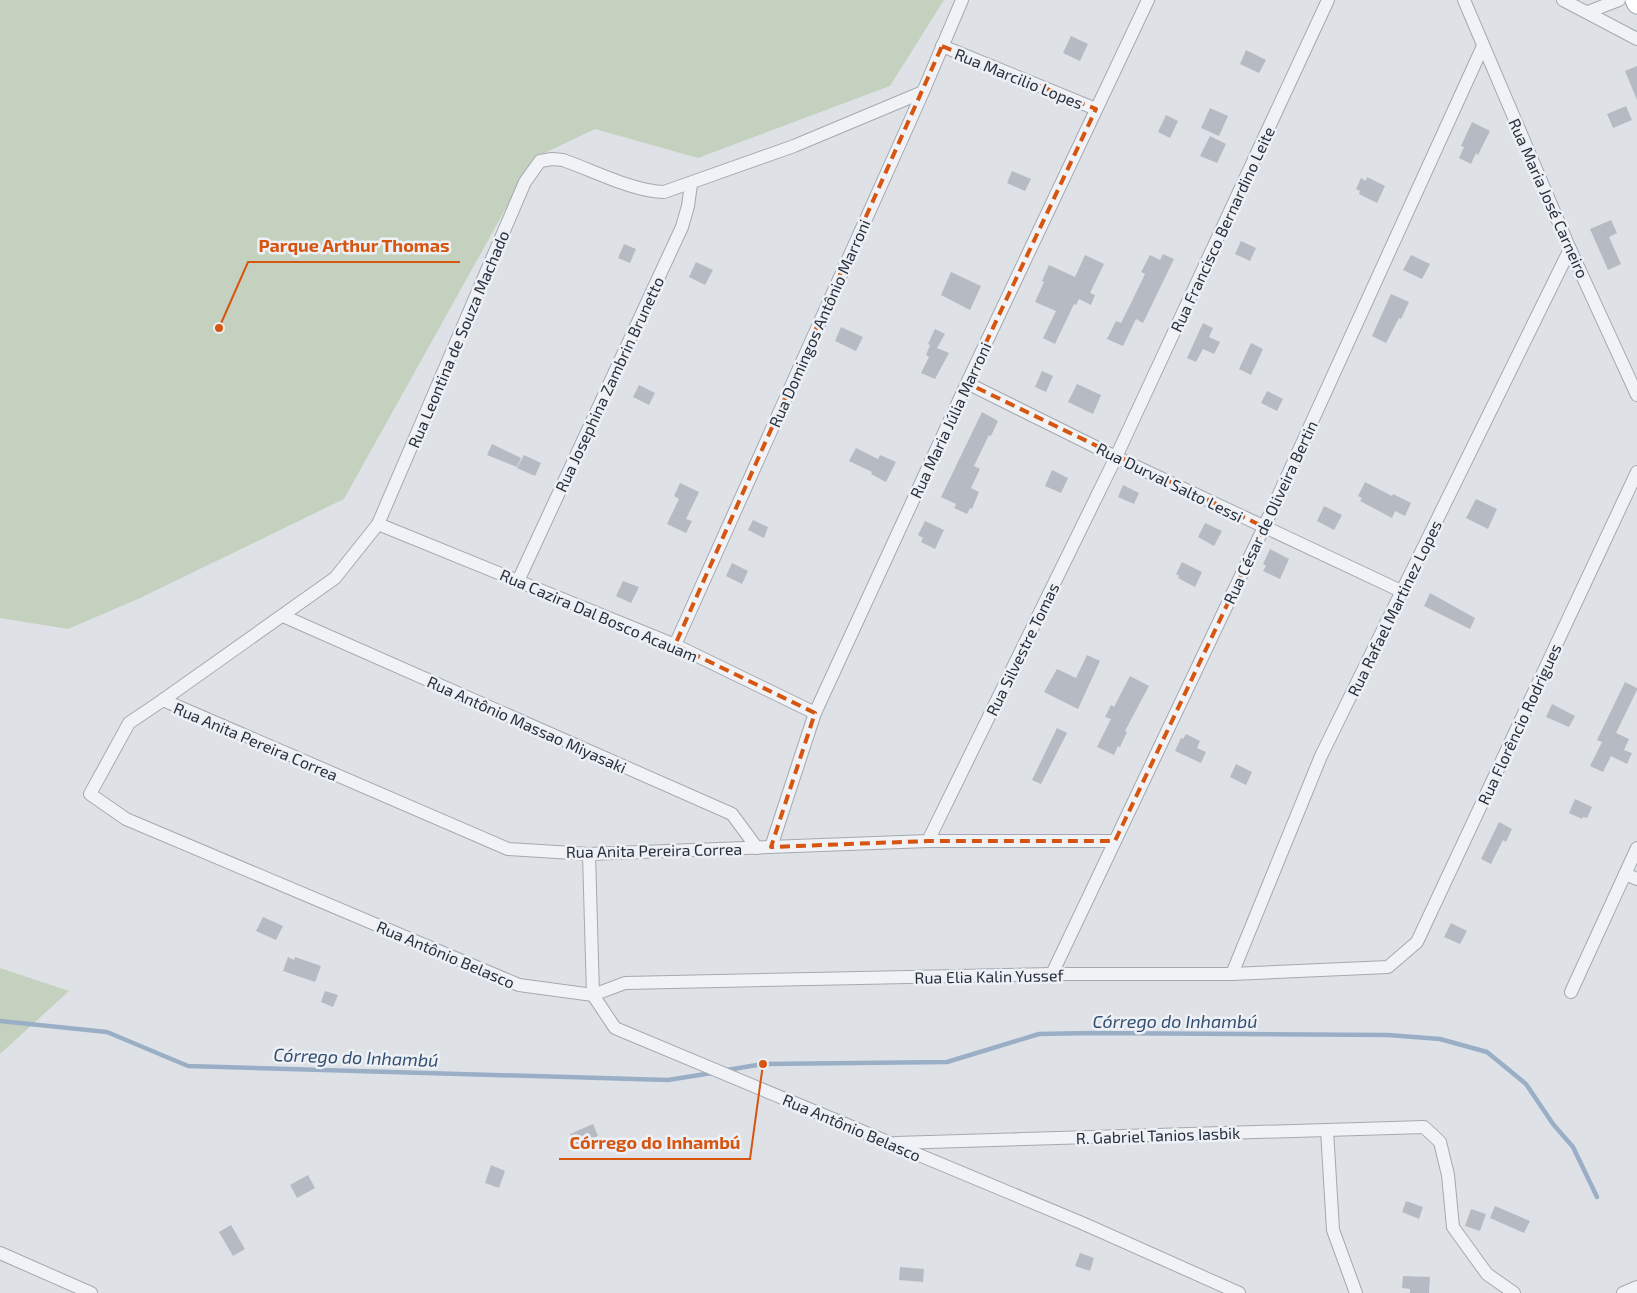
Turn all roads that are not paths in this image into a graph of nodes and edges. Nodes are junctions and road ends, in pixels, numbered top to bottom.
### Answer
1 (962, 0) edge
2 (1148, 0) edge
3 (1328, 0) edge
4 (1464, 0) edge
5 (1564, 0) edge
6 (1619, 0) edge
7 (1635, 0) edge
8 (1637, 4) edge
9 (1588, 12) junction
10 (1637, 39) edge
11 (942, 46) junction
12 (1483, 46) junction
13 (923, 92) junction
14 (1096, 109) junction
15 (691, 184) junction
16 (1570, 249) junction
17 (967, 383) junction
18 (1637, 396) edge
19 (1116, 457) junction
20 (1637, 472) edge
21 (378, 524) junction
22 (1264, 527) junction
23 (518, 581) junction
24 (1401, 592) junction
25 (283, 616) junction
26 (675, 645) junction
27 (163, 700) junction
28 (816, 713) junction
29 (90, 794) joint
30 (928, 841) junction
31 (1115, 841) junction
32 (771, 847) junction
33 (757, 848) junction
34 (1637, 848) edge
35 (589, 854) junction
36 (1625, 874) junction
37 (1637, 879) edge
38 (1388, 967) joint
39 (1052, 974) junction
40 (1232, 974) junction
41 (1571, 992) dead end
42 (593, 996) junction
43 (1327, 1130) junction
44 (888, 1141) junction
45 (0, 1253) edge
46 (1637, 1287) edge
47 (91, 1293) edge
48 (1239, 1293) edge
49 (1356, 1293) edge
50 (1514, 1293) edge
51 (1623, 1293) edge

1 - 11 street, Rua Domingos Antônio Marroni
2 - 14 street, Rua Maria Júlia Marroni
3 - 19 street, Rua Francisco Bernardino Leite
4 - 12 street, Rua Maria José Carneiro
5 - 9 street
6 - 9 street
7 - 8 main road
9 - 10 street
11 - 13 street, Rua Domingos Antônio Marroni
11 - 14 street, Rua Marcilio Lopes
12 - 16 street, Rua Maria José Carneiro
12 - 22 street, Rua César de Oliveira Bertin
13 - 15 street, Rua Leontina de Souza Machado
13 - 26 street, Rua Domingos Antônio Marroni
14 - 17 street, Rua Maria Júlia Marroni
15 - 21 street, Rua Leontina de Souza Machado
15 - 23 street, Rua Josephina Zambrin Brunetto
16 - 18 street, Rua Maria José Carneiro
16 - 24 street, Rua Rafael Martinez Lopes
17 - 19 street, Rua Durval Salto Lessi
17 - 28 street, Rua Maria Júlia Marroni
19 - 22 street, Rua Durval Salto Lessi
19 - 30 street, Rua Silvestre Tomas
20 - 38 street, Rua Florêncio Rodrigues
21 - 23 street, Rua Cazira Dal Bosco Acauam
21 - 25 street, Rua Leontina de Souza Machado
22 - 24 street, Rua Durval Salto Lessi
22 - 31 street, Rua César de Oliveira Bertin
23 - 26 street, Rua Cazira Dal Bosco Acauam
24 - 40 street, Rua Rafael Martinez Lopes
25 - 27 street, Rua Leontina de Souza Machado
25 - 33 street, Rua Antônio Massao Miyasaki
26 - 28 street, Rua Cazira Dal Bosco Acauam
27 - 29 street, Rua Leontina de Souza Machado
27 - 35 street, Rua Anita Pereira Correa
28 - 32 street, Rua Maria Júlia Marroni
29 - 42 street, Rua Antônio Belasco
30 - 31 street, Rua Anita Pereira Correa
30 - 32 street, Rua Anita Pereira Correa
31 - 39 street, Rua César de Oliveira Bertin
32 - 33 street, Rua Anita Pereira Correa
33 - 35 street, Rua Anita Pereira Correa
34 - 36 street
35 - 42 street
36 - 37 street
36 - 41 street
38 - 40 street, Rua Elia Kalin Yussef
39 - 40 street, Rua Elia Kalin Yussef
39 - 42 street, Rua Elia Kalin Yussef
42 - 44 street, Rua Antônio Belasco
43 - 44 street, R. Gabriel Tanios Iasbik
43 - 49 street
43 - 50 street, R. Gabriel Tanios Iasbik
44 - 48 street, Rua Antônio Belasco
45 - 47 street
46 - 51 street

